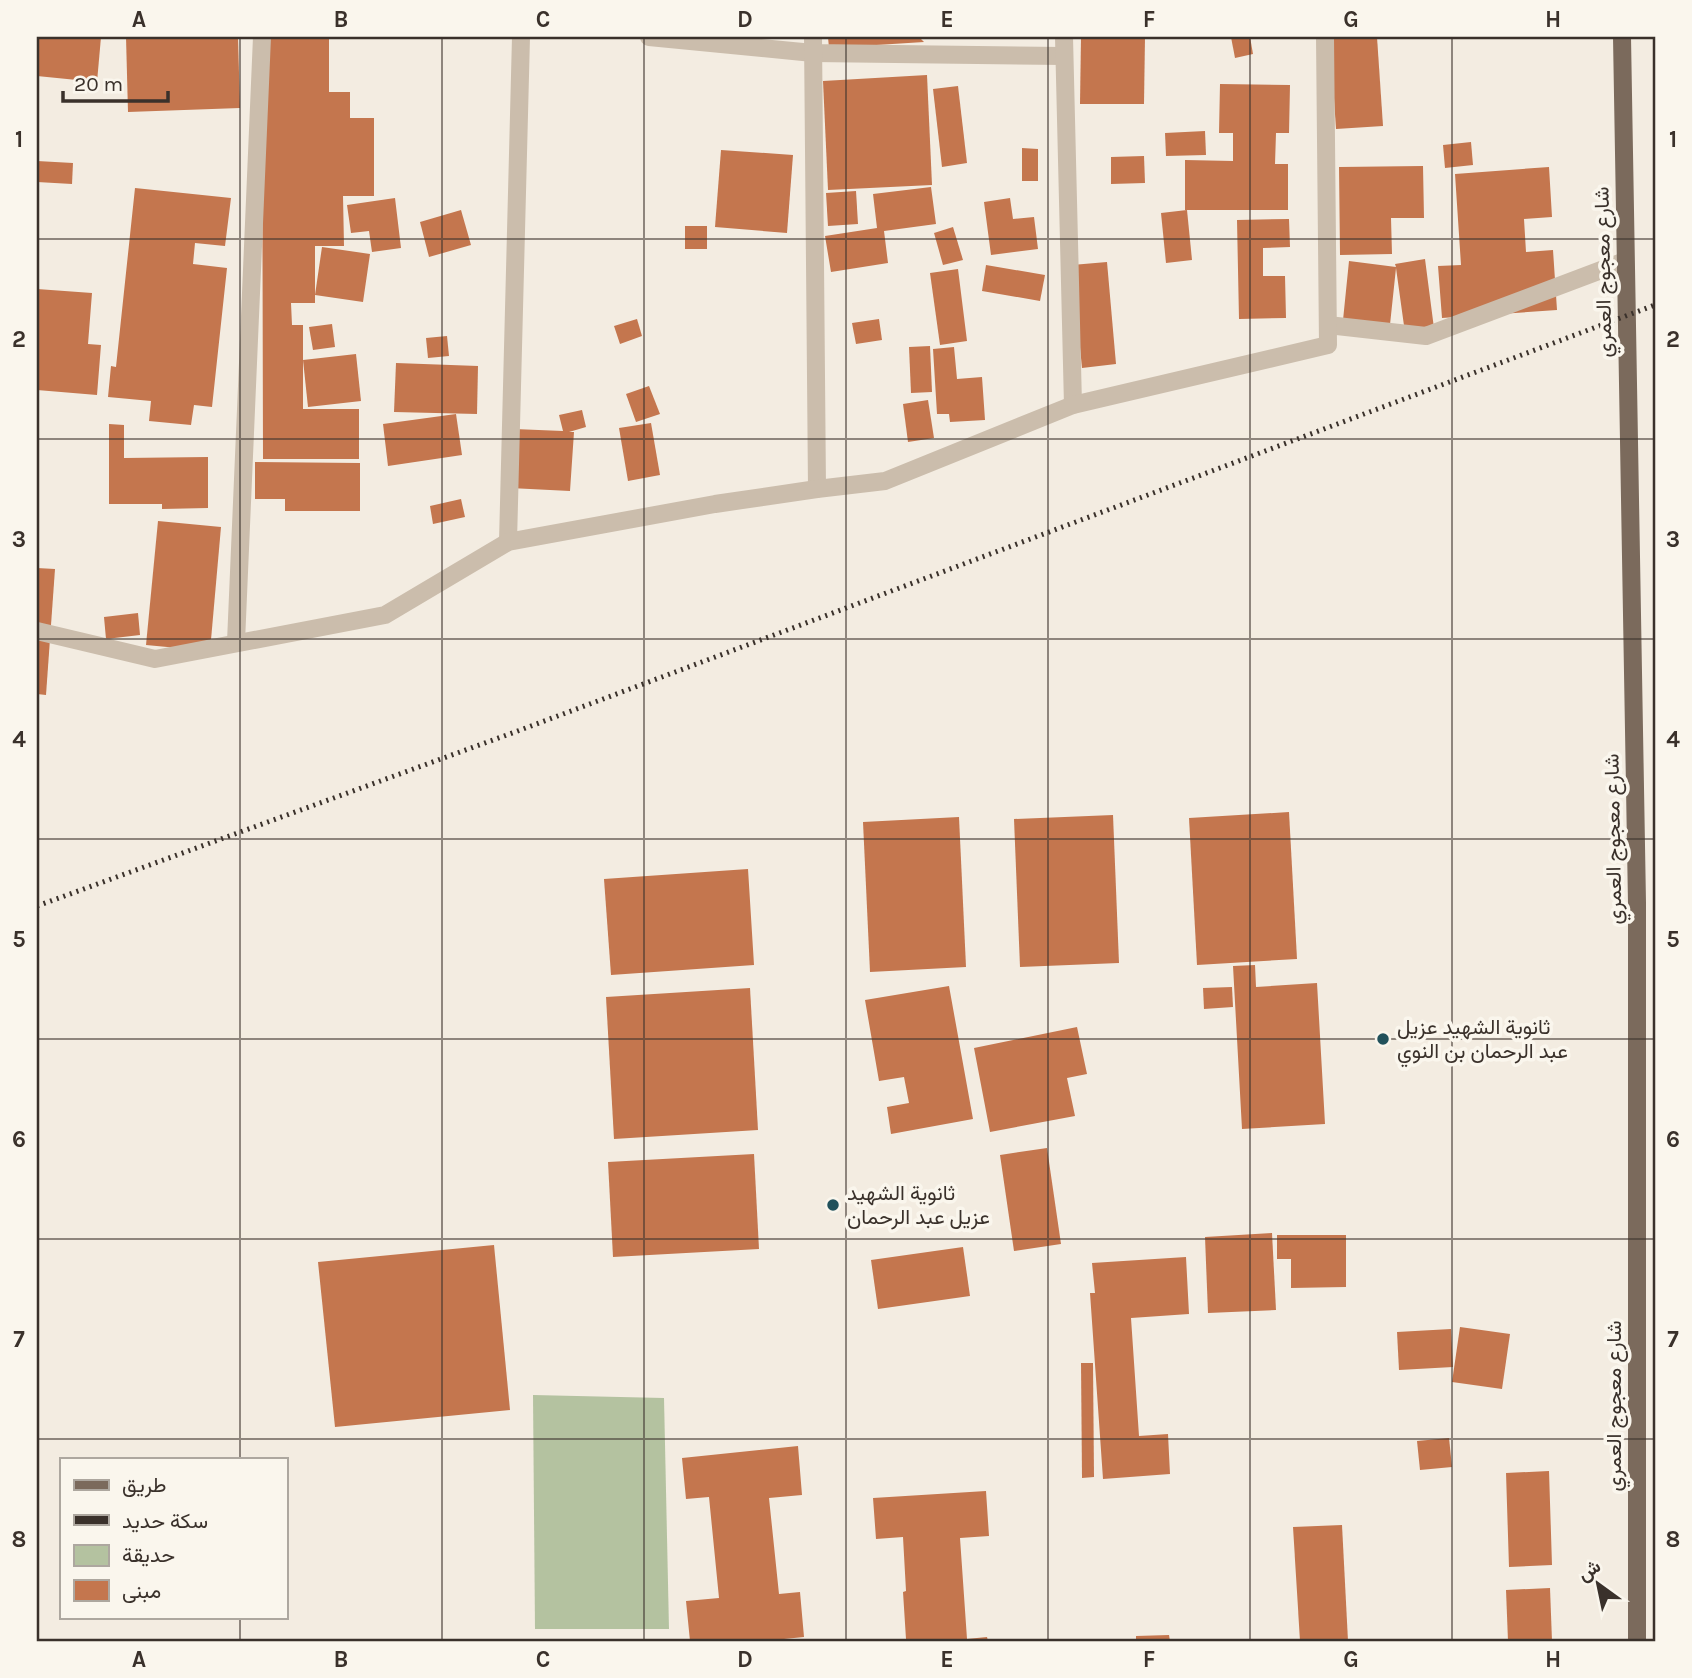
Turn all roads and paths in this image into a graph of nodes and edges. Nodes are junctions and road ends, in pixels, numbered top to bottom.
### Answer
1 (262, 37) edge
2 (522, 37) edge
3 (649, 37) edge
4 (1064, 37) edge
5 (1325, 37) edge
6 (1622, 37) edge
7 (813, 45) edge
8 (1064, 56) junction
9 (1625, 261) junction
10 (1328, 325) junction
11 (1073, 405) junction
12 (817, 489) junction
13 (508, 542) junction
14 (37, 631) edge
15 (236, 642) junction
16 (1637, 1641) edge

1 - 15 street
2 - 13 street
3 - 7 street
4 - 8 street
5 - 10 street
6 - 9 main road, شارع معجوج العمري
7 - 8 street
7 - 12 street
8 - 11 street
9 - 10 street
9 - 16 main road, شارع معجوج العمري
10 - 11 street
11 - 12 street
12 - 13 street
13 - 15 street
14 - 15 street

